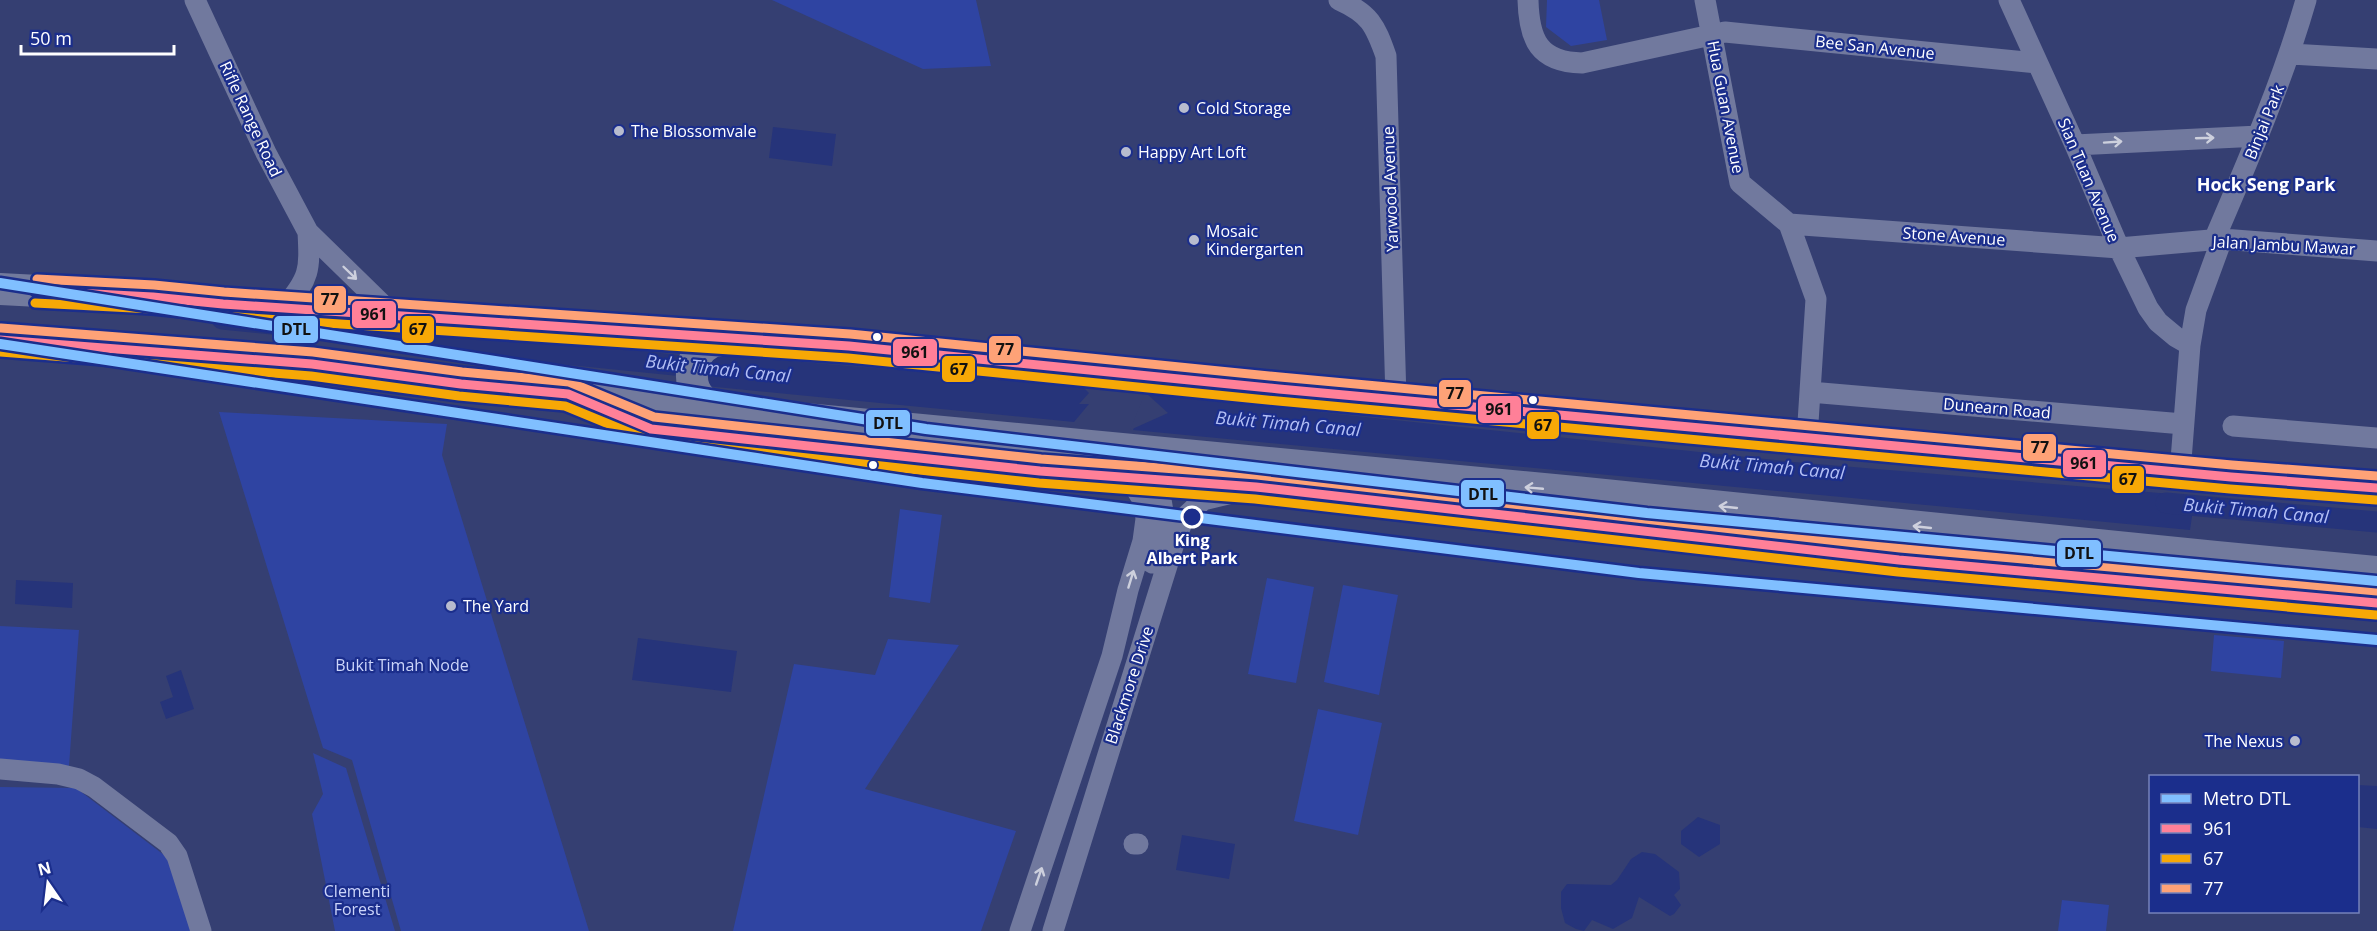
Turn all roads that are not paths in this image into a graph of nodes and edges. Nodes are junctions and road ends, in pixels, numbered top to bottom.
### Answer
1 (1339, 0) edge
2 (1528, 0) edge
3 (1705, 0) edge
4 (2009, 0) edge
5 (2306, 0) edge
6 (200, 2) edge
7 (1712, 34) junction
8 (2290, 54) junction
9 (2377, 59) edge
10 (2037, 63) junction
11 (2259, 136) junction
12 (2075, 145) junction
13 (1789, 224) junction
14 (308, 232) junction
15 (2218, 240) junction
16 (2119, 248) junction
17 (2377, 251) edge
18 (0, 289) edge
19 (284, 308) junction
20 (393, 315) junction
21 (736, 338) junction
22 (0, 340) edge
23 (2190, 345) junction
24 (1810, 392) junction
25 (568, 394) junction
26 (1396, 399) junction
27 (729, 411) junction
28 (2183, 424) junction
29 (2233, 426) dead end
30 (1807, 438) junction
31 (2377, 438) edge
32 (1373, 472) junction
33 (2180, 473) junction
34 (1140, 478) junction
35 (1256, 487) junction
36 (2377, 488) edge
37 (1399, 503) junction
38 (2216, 557) junction
39 (2377, 572) edge
40 (2235, 590) junction
41 (2377, 603) edge
42 (0, 768) edge
43 (201, 931) edge
44 (1020, 931) edge
45 (1041, 931) edge
46 (1053, 931) edge

1 - 26 street, Yarwood Avenue
2 - 7 street, Bee San Avenue
3 - 7 street, Hua Guan Avenue
4 - 10 street, Sian Tuan Avenue
5 - 8 street, Binjai Park
6 - 14 street, Rifle Range Road
7 - 10 street, Bee San Avenue
7 - 13 street, Hua Guan Avenue
8 - 9 street
8 - 11 street, Binjai Park
10 - 12 street, Sian Tuan Avenue
12 -> 11 street
11 - 15 street, Binjai Park
12 - 16 street, Sian Tuan Avenue
13 - 16 street, Stone Avenue
13 - 24 street
14 - 19 street, Rifle Range Road
14 -> 20 street, Rifle Range Road
15 - 16 street, Jalan Jambu Mawar
15 - 17 street, Jalan Jambu Mawar
15 - 23 street, Binjai Park
16 - 23 street, Sian Tuan Avenue
18 - 19 highway
19 - 20 highway
20 - 21 highway
21 - 26 highway
21 - 27 highway
22 - 25 highway
23 - 28 street, Binjai Park
24 - 28 street, Dunearn Road
24 - 30 street
25 - 27 highway
25 - 34 highway
26 - 30 highway
27 - 32 highway
28 - 33 street, Binjai Park
29 - 31 street
30 - 33 highway
32 - 37 highway
38 -> 32 highway
33 - 36 highway
34 - 35 highway
44 -> 34 street, Blackmore Drive
34 - 45 street
35 - 37 highway
35 - 46 street, Blackmore Drive
37 - 40 highway
38 - 39 highway
38 - 40 highway
40 - 41 highway
42 - 43 street

